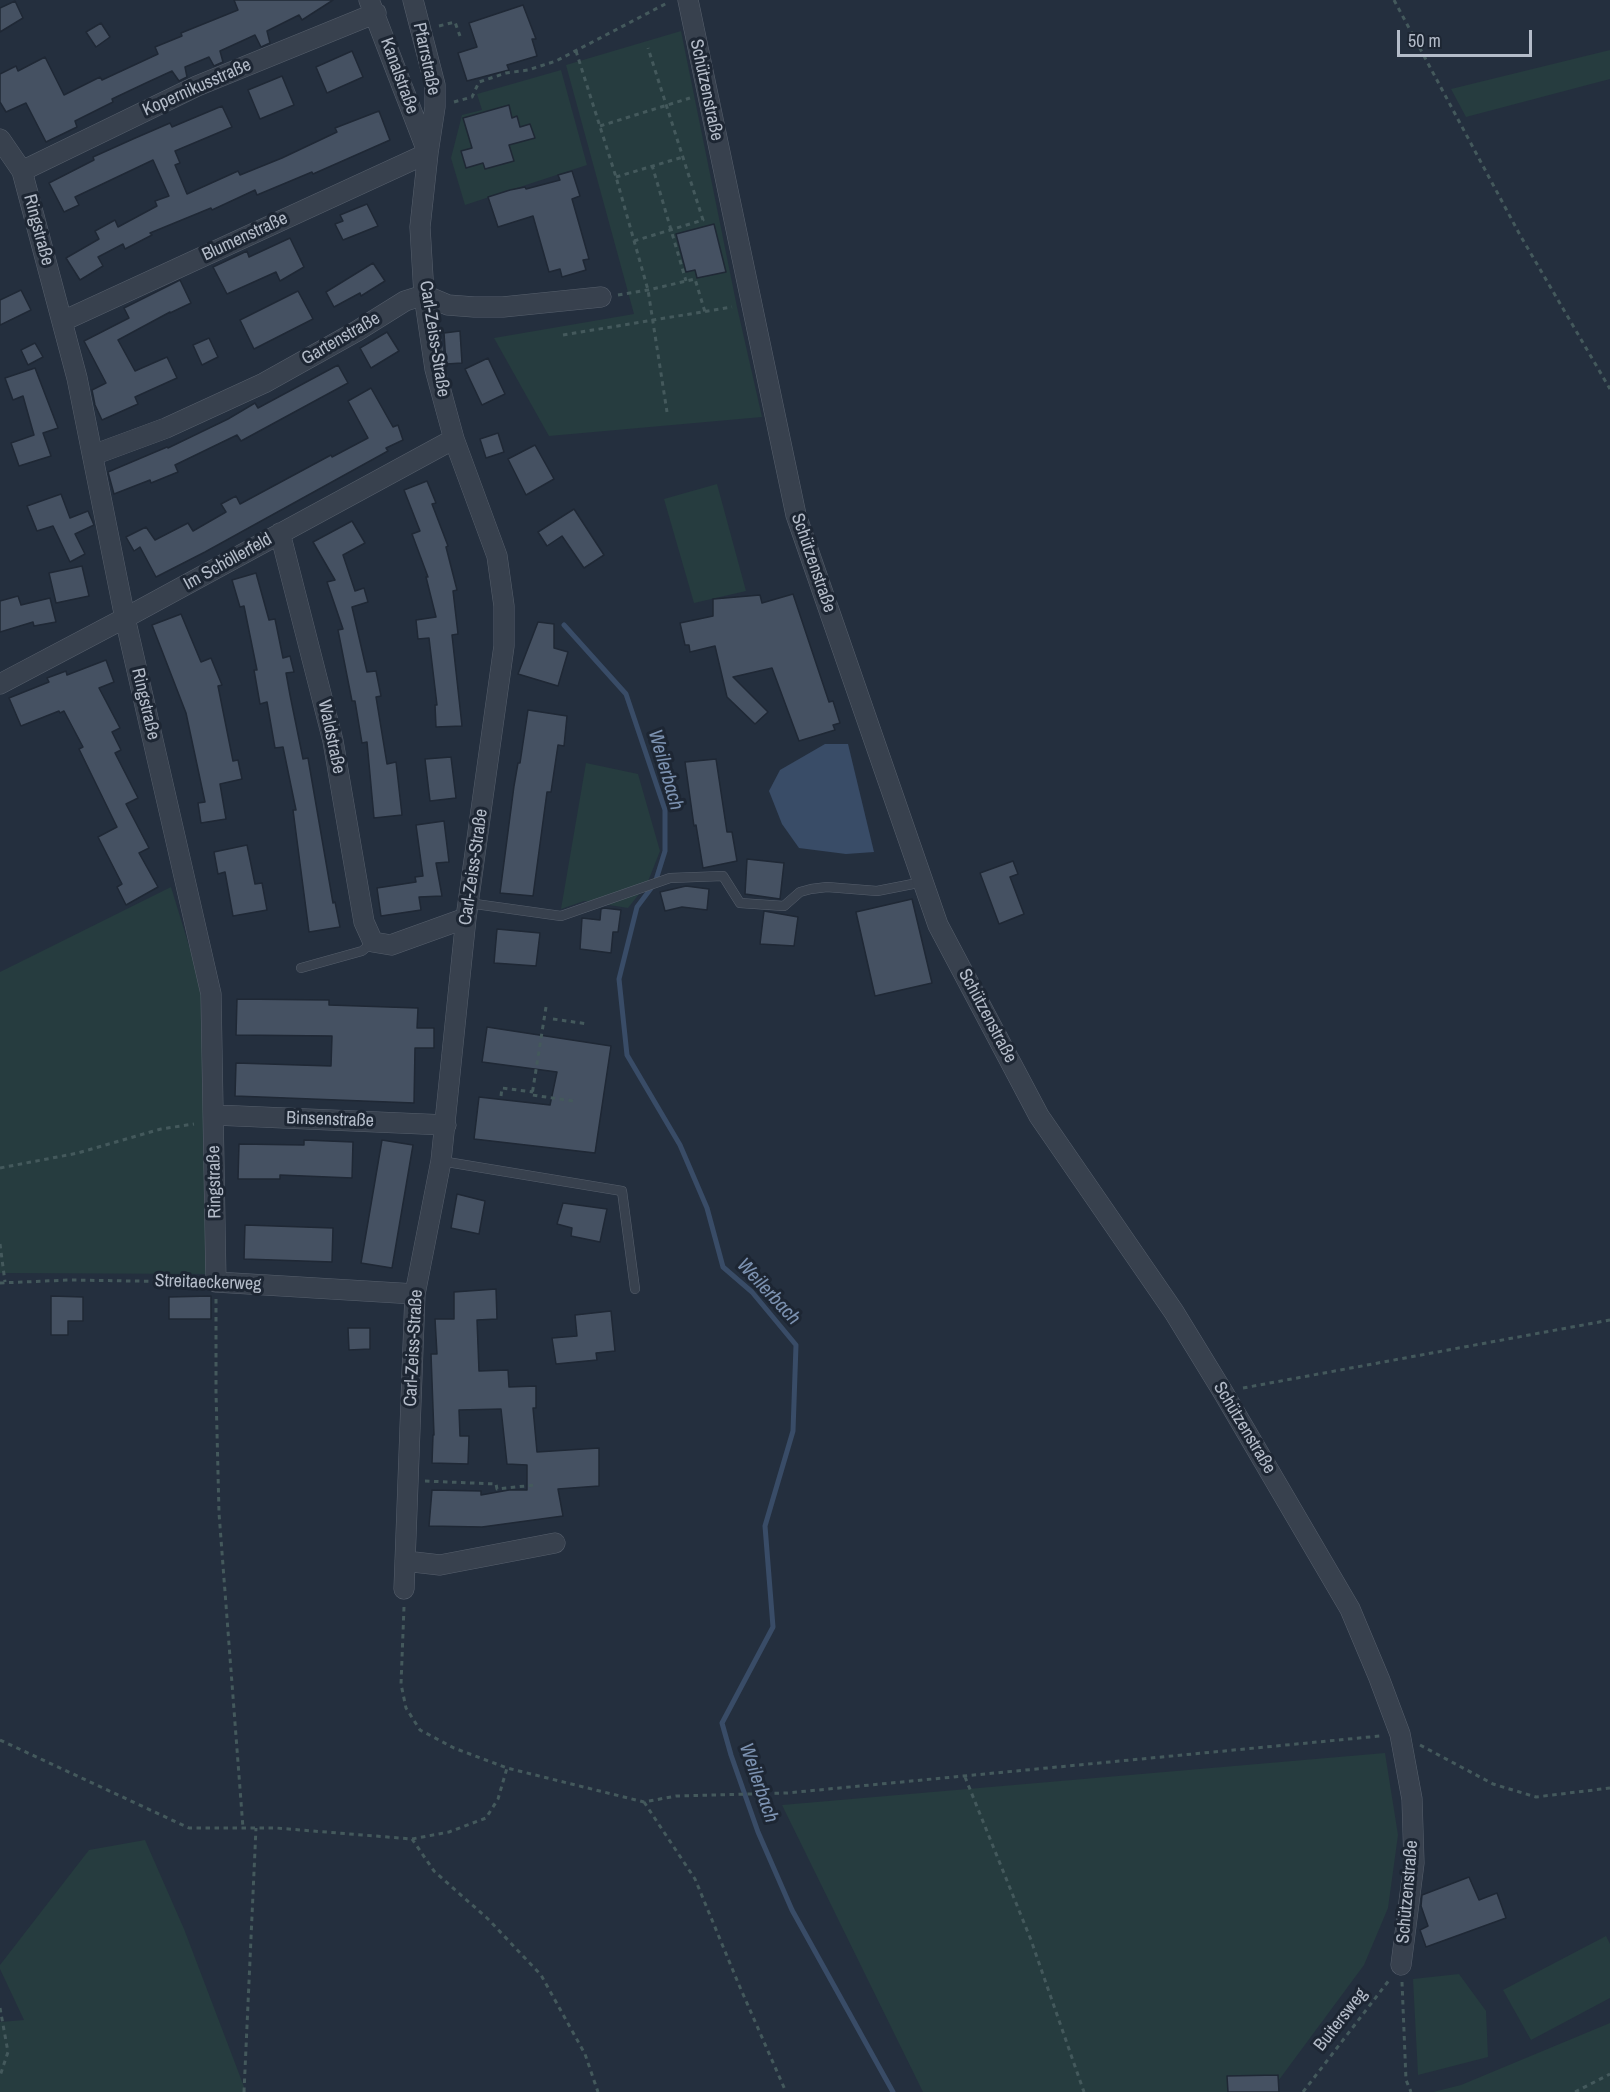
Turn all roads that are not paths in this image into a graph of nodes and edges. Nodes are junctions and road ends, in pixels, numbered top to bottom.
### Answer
1 (413, 0) edge
2 (688, 0) edge
3 (373, 7) edge
4 (0, 139) edge
5 (428, 153) junction
6 (22, 171) junction
7 (424, 295) junction
8 (601, 297) road end
9 (63, 321) junction
10 (454, 439) junction
11 (93, 455) junction
12 (280, 533) junction
13 (125, 618) junction
14 (0, 684) edge
15 (923, 882) junction
16 (467, 910) junction
17 (373, 942) junction
18 (301, 968) dead end
19 (215, 1120) junction
20 (446, 1125) junction
21 (441, 1161) junction
22 (216, 1282) joint
23 (634, 1289) dead end
24 (415, 1294) junction
25 (555, 1543) dead end
26 (405, 1561) junction
27 (404, 1589) road end
28 (1401, 1965) road end

1 - 5 street, Pfarrstraße
2 - 15 street, Schützenstraße
3 - 5 street, Kanalstraße
3 - 6 street, Kopernikusstraße
4 - 6 street, Ringstraße
5 - 7 street, Carl-Zeiss-Straße
5 - 9 street, Blumenstraße
6 - 9 street, Ringstraße
7 - 8 street
7 - 10 street, Carl-Zeiss-Straße
7 - 11 street, Gartenstraße
9 - 11 street, Ringstraße
10 - 12 street, Im Schöllerfeld
10 - 16 street, Carl-Zeiss-Straße
11 - 13 street, Ringstraße
12 - 13 street, Im Schöllerfeld
12 - 17 street, Waldstraße
13 - 14 street, Im Schöllerfeld
13 - 19 street, Ringstraße
15 - 16 lane
15 - 28 street, Schützenstraße
16 - 17 street
16 - 20 street, Carl-Zeiss-Straße
17 - 18 lane
19 - 20 street, Binsenstraße
19 - 22 street, Ringstraße
20 - 21 street, Carl-Zeiss-Straße
21 - 23 lane
21 - 24 street, Carl-Zeiss-Straße
22 - 24 street, Streitaeckerweg
24 - 26 street, Carl-Zeiss-Straße
25 - 26 street
26 - 27 street, Carl-Zeiss-Straße

